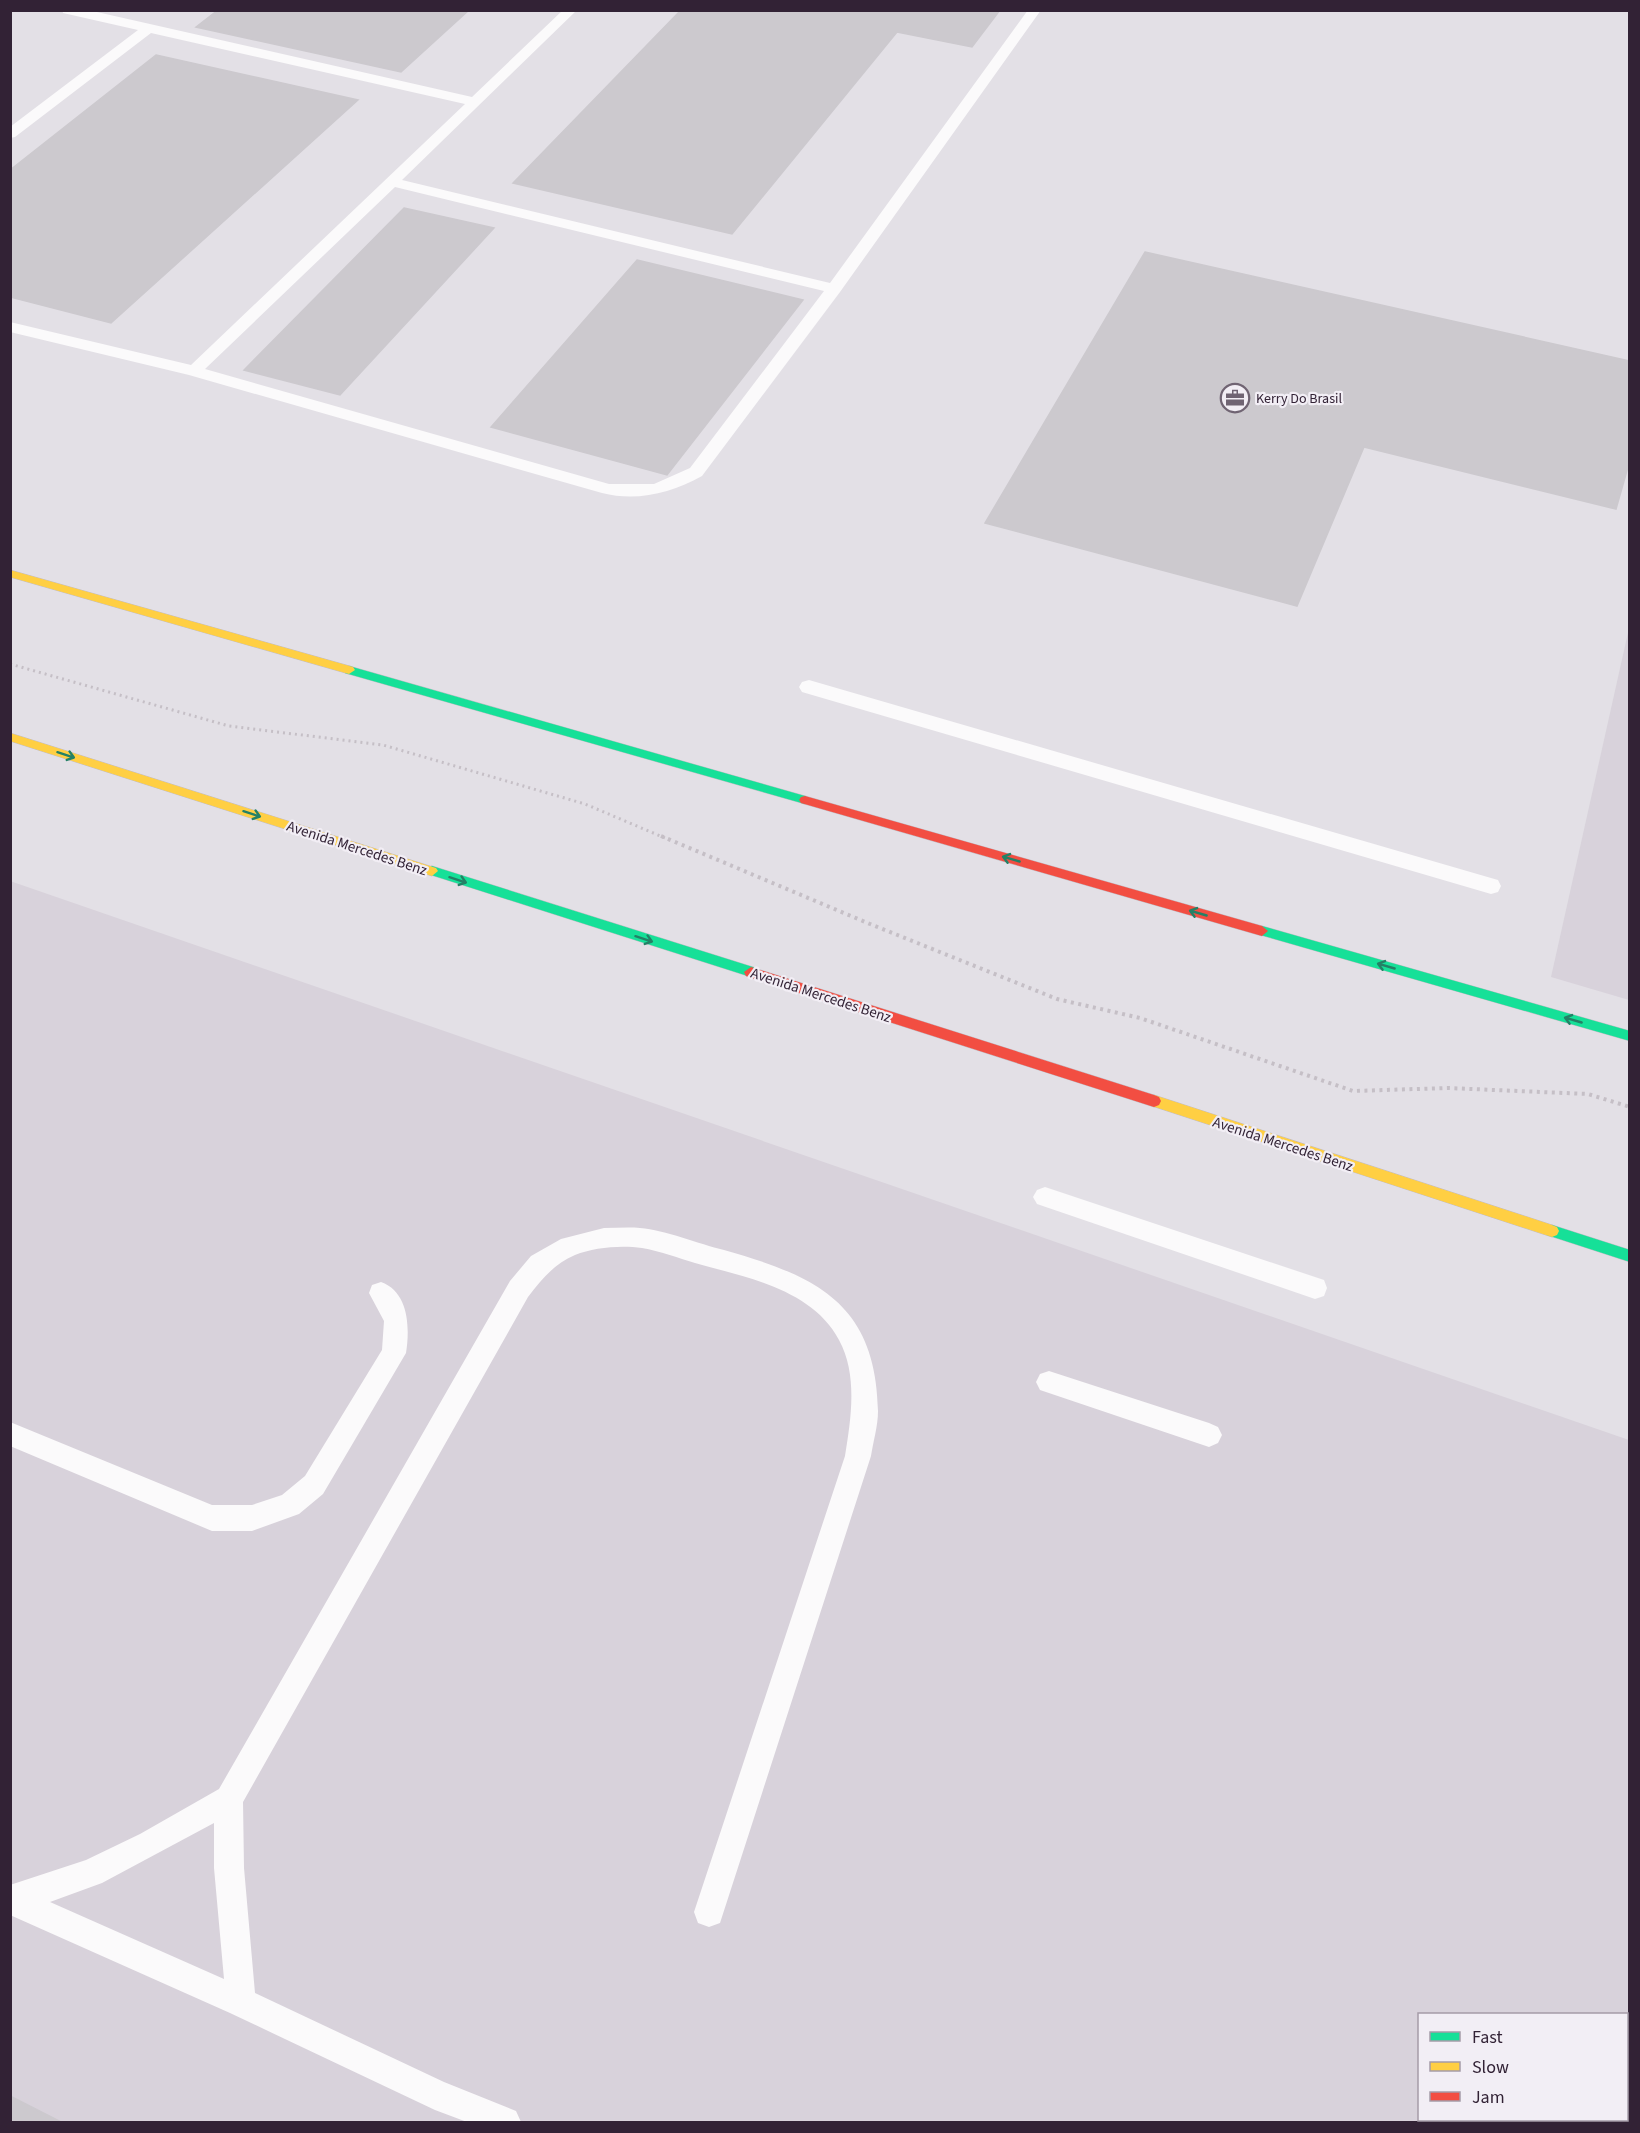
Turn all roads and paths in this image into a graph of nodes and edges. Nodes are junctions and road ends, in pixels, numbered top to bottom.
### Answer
1 (68, 10) edge
2 (571, 10) edge
3 (1035, 10) edge
4 (147, 29) junction
5 (477, 102) junction
6 (10, 134) edge
7 (393, 182) junction
8 (834, 289) junction
9 (10, 327) edge
10 (194, 371) junction
11 (10, 573) edge
12 (10, 664) edge
13 (808, 687) dead end
14 (10, 737) edge
15 (1491, 886) dead end
16 (1629, 1036) edge
17 (1629, 1107) edge
18 (1045, 1197) dead end
19 (1629, 1256) edge
20 (1315, 1288) dead end
21 (381, 1293) dead end
22 (1049, 1382) dead end
23 (10, 1434) edge
24 (1209, 1435) dead end
25 (229, 1799) junction
26 (11, 1900) edge
27 (709, 1912) dead end
28 (241, 2002) junction
29 (505, 2122) edge

1 - 4 lane
2 - 5 lane
3 - 8 lane
4 - 5 lane
4 - 6 lane
5 - 7 lane
7 - 8 lane
7 - 10 lane
8 - 10 lane
9 - 10 lane
16 -> 11 main road
12 - 17 path
13 - 15 lane
14 -> 19 main road, Avenida Mercedes Benz
18 - 20 lane
21 - 23 lane
22 - 24 lane
25 - 26 lane
25 - 27 lane
25 - 28 lane
26 - 28 lane
28 - 29 lane

